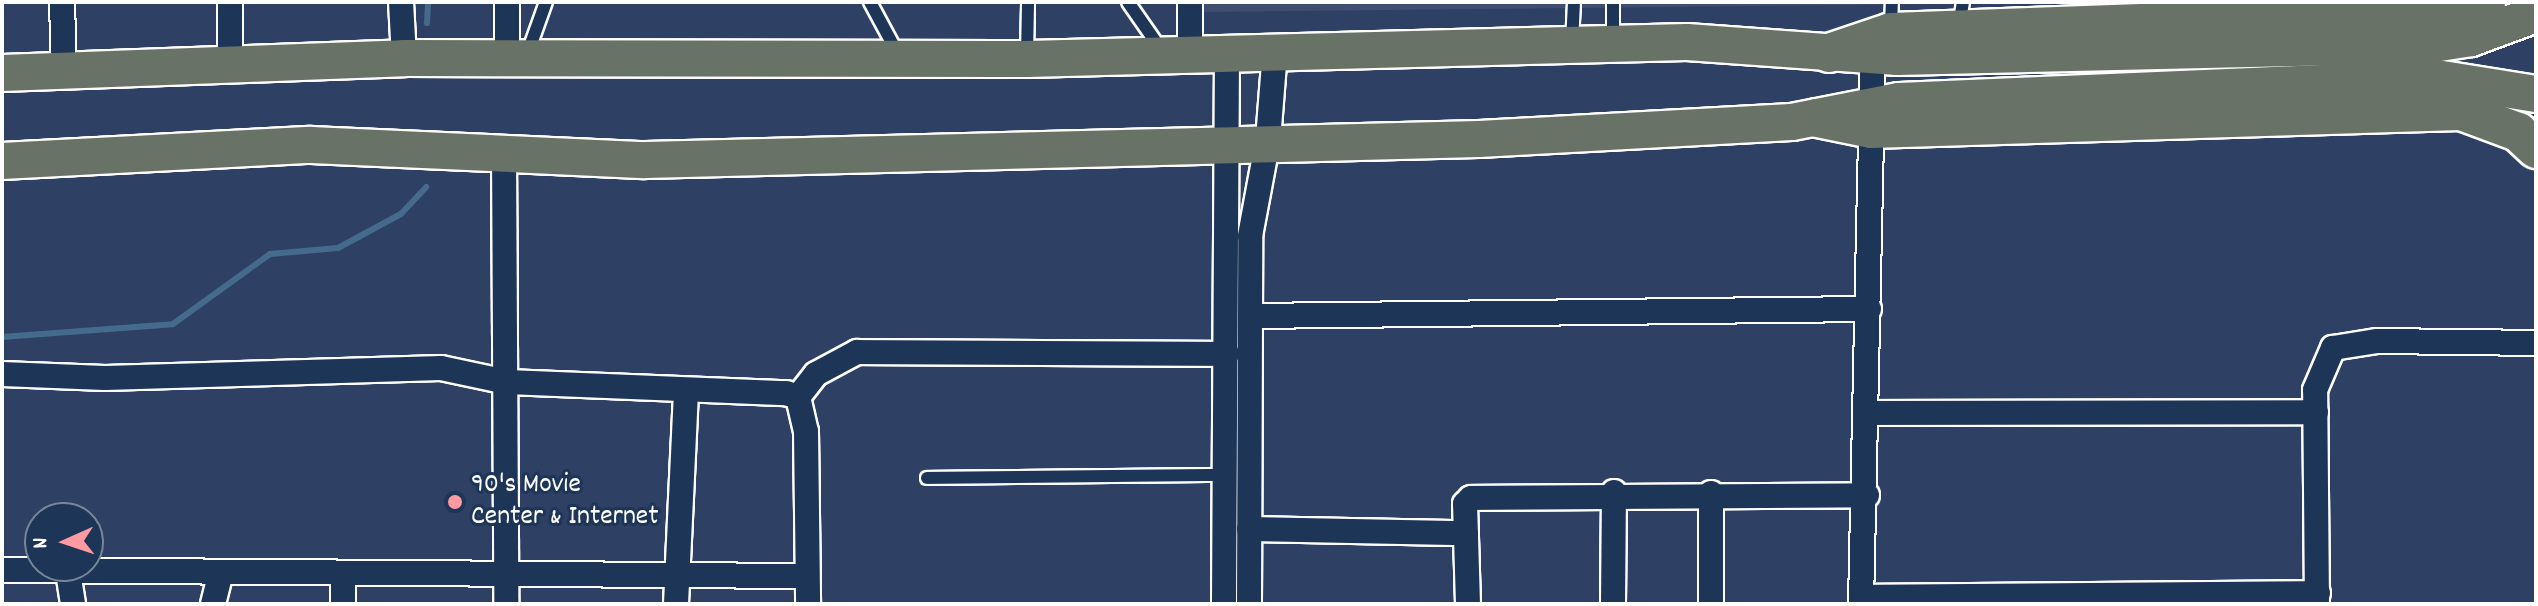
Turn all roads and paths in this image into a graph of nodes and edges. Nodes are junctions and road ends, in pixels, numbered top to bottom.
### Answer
1 (62, 2) edge
2 (230, 2) edge
3 (401, 2) edge
4 (507, 2) edge
5 (546, 2) edge
6 (1028, 2) edge
7 (1128, 2) edge
8 (1190, 2) edge
9 (1574, 2) edge
10 (1613, 2) edge
11 (2486, 2) edge
12 (874, 3) edge
13 (2536, 14) edge
14 (1961, 15) edge
15 (1882, 31) edge
16 (1613, 44) junction
17 (1572, 45) junction
18 (1176, 51) junction
19 (1275, 52) junction
20 (1227, 53) junction
21 (1829, 53) joint
22 (899, 57) junction
23 (404, 58) junction
24 (516, 58) junction
25 (1027, 59) junction
26 (230, 65) junction
27 (64, 71) junction
28 (2, 73) edge
29 (2536, 94) edge
30 (1871, 117) junction
31 (1817, 118) joint
32 (1268, 140) junction
33 (1223, 141) junction
34 (504, 149) junction
35 (2536, 149) edge
36 (2, 161) edge
37 (1869, 309) junction
38 (1251, 316) junction
39 (2536, 343) edge
40 (1227, 354) junction
41 (2, 374) edge
42 (507, 382) junction
43 (686, 390) junction
44 (798, 397) junction
45 (2316, 412) junction
46 (1868, 413) junction
47 (1225, 475) junction
48 (927, 478) dead end
49 (1614, 492) junction
50 (1711, 493) junction
51 (1867, 495) junction
52 (1249, 529) junction
53 (1466, 533) junction
54 (2, 570) edge
55 (24, 571) edge
56 (104, 572) edge
57 (221, 572) junction
58 (343, 574) junction
59 (807, 576) junction
60 (506, 578) junction
61 (677, 578) junction
62 (70, 582) edge
63 (2318, 599) edge
64 (1861, 601) edge
65 (73, 604) edge
66 (213, 604) edge
67 (343, 604) edge
68 (506, 604) edge
69 (676, 604) edge
70 (808, 604) edge
71 (1224, 604) edge
72 (1249, 604) edge
73 (1468, 604) edge
74 (1613, 604) edge
75 (1711, 604) edge

1 - 27 street
2 - 26 street
3 - 23 street
4 - 24 street
5 - 24 lane
6 - 25 lane
7 - 18 lane
8 - 18 street
9 - 17 lane
10 - 16 lane
11 - 14 highway
12 - 22 lane
13 - 15 main road
14 - 15 highway
15 - 21 highway
15 - 30 street
16 - 17 main road
16 - 21 main road
17 - 19 main road
18 - 20 main road
18 - 25 main road
19 - 20 main road
19 - 32 street
20 - 33 street
22 - 24 main road
22 - 25 main road
23 - 24 main road
23 - 26 main road
26 - 27 main road
27 - 28 main road
29 - 30 main road
30 - 31 highway
30 - 35 highway
30 - 37 street
31 - 32 main road
32 - 33 main road
32 - 38 street
33 - 34 main road
33 - 40 street
34 - 36 main road
34 - 42 street
37 - 38 street
37 - 46 street
38 - 52 street
39 - 45 street
40 - 44 street
40 - 47 street
41 - 42 street
42 - 43 street
42 - 60 street
43 - 44 street
43 - 61 street
44 - 59 street
45 - 46 street
45 - 63 street
46 - 51 street
47 - 48 lane
47 - 71 street
49 - 50 street
49 - 53 street
49 - 74 street
50 - 51 street
50 - 75 street
51 - 64 street
52 - 53 street
52 - 72 street
53 - 73 street
54 - 55 street
56 - 57 street
57 - 58 street
57 - 66 street
58 - 60 street
58 - 67 street
59 - 61 street
59 - 70 street
60 - 61 street
60 - 68 street
61 - 69 street
62 - 65 street
63 - 64 street

